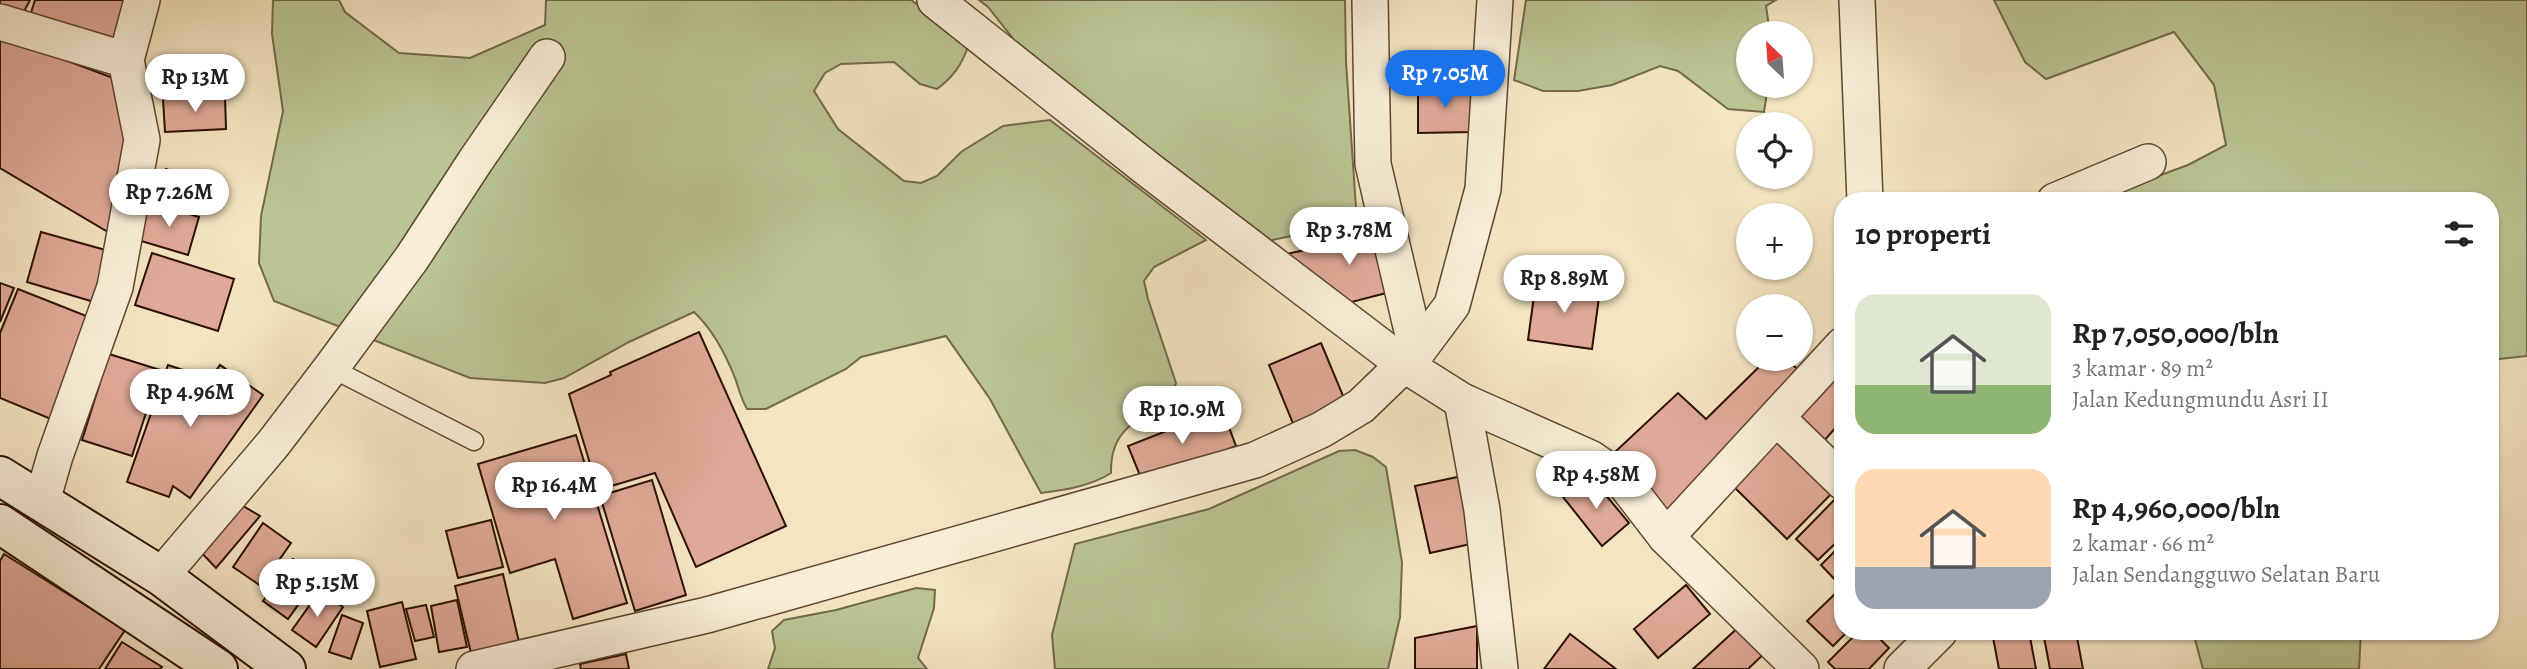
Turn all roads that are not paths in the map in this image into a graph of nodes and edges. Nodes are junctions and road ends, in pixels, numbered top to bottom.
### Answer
1 (142, 0) edge
2 (935, 0) edge
3 (1370, 0) edge
4 (1495, 0) edge
5 (1857, 0) edge
6 (0, 22) edge
7 (547, 57) dead end
8 (125, 60) junction
9 (2148, 162) dead end
10 (1865, 192) edge
11 (2076, 192) edge
12 (1834, 355) edge
13 (1411, 359) junction
14 (331, 368) junction
15 (1462, 401) junction
16 (1777, 418) junction
17 (474, 441) dead end
18 (1834, 473) edge
19 (0, 475) edge
20 (42, 501) junction
21 (0, 524) edge
22 (1666, 537) junction
23 (161, 576) junction
24 (1931, 640) edge
25 (252, 642) junction
26 (1502, 667) edge
27 (218, 669) edge
28 (225, 669) edge
29 (285, 669) edge
30 (474, 669) edge
31 (1801, 669) edge
32 (1902, 669) edge

1 - 8 street
2 - 13 street
3 - 13 street
4 - 13 street
5 - 10 street
6 - 8 street
7 - 14 street
8 - 20 street
9 - 11 street
12 - 16 street
13 - 15 street
13 - 30 street
14 - 17 lane
14 - 23 street
15 - 22 street
15 - 26 street
16 - 18 street
16 - 22 street
19 - 20 main road
20 - 23 main road
21 - 27 main road
22 - 31 street
23 - 25 main road
24 - 32 street
25 - 28 street
25 - 29 main road

